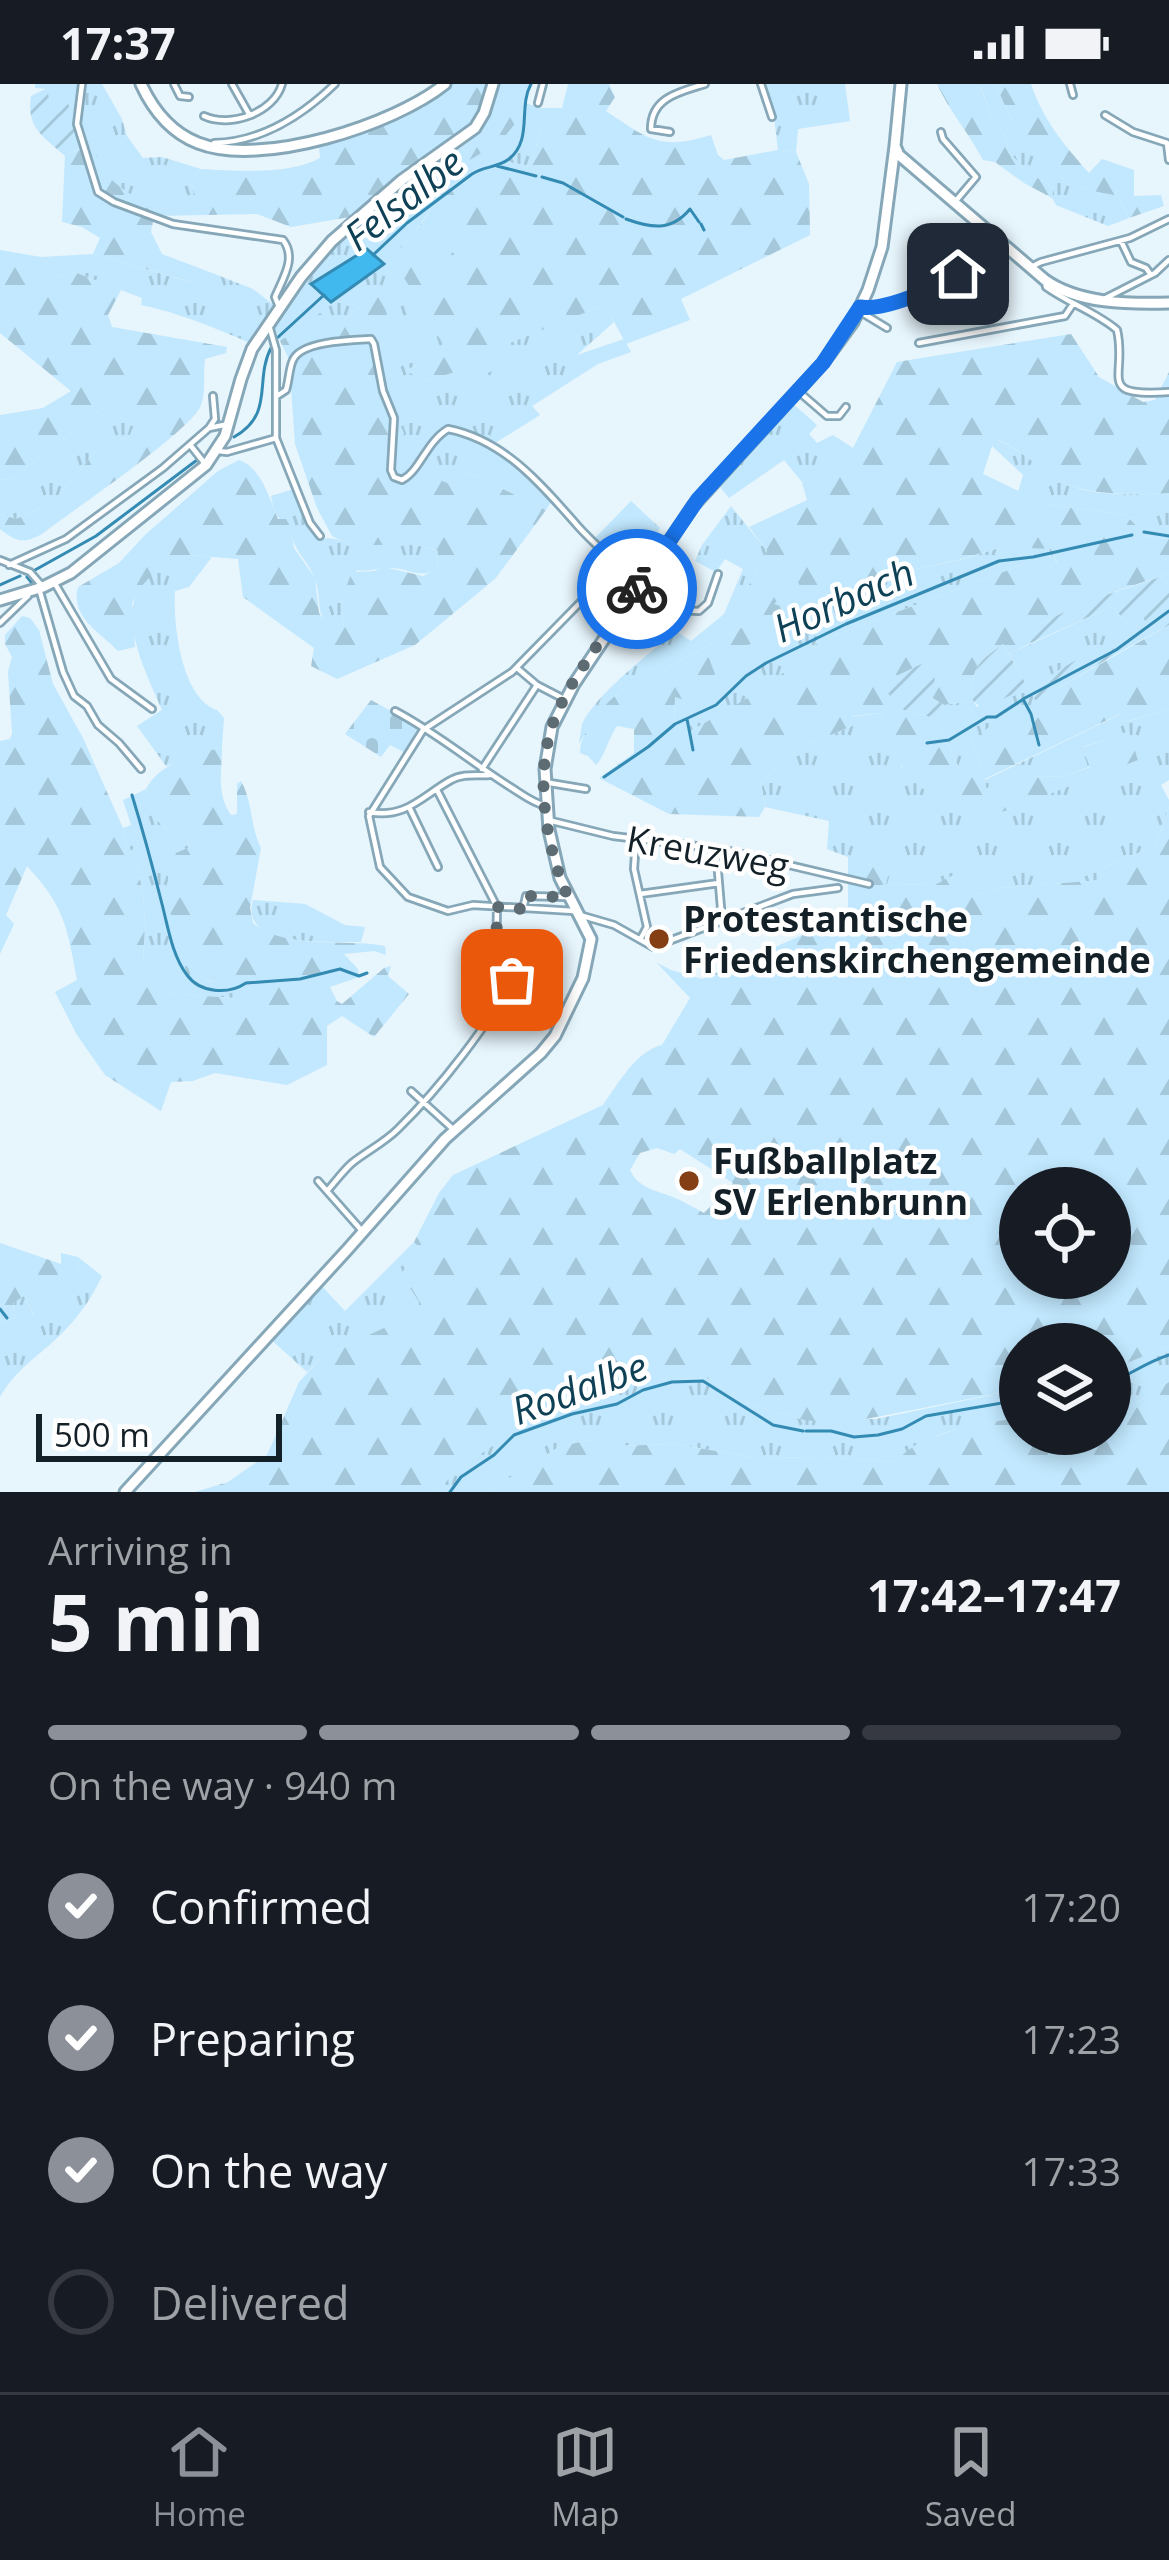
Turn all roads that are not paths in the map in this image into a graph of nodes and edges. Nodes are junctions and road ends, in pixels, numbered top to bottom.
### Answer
1 (82, 84) edge
2 (141, 84) edge
3 (174, 84) edge
4 (232, 84) edge
5 (282, 84) edge
6 (335, 84) edge
7 (445, 84) edge
8 (493, 84) edge
9 (543, 84) edge
10 (705, 84) edge
11 (761, 84) edge
12 (901, 84) edge
13 (1070, 84) edge
14 (1073, 95) dead end
15 (189, 97) dead end
16 (538, 103) dead end
17 (249, 114) junction
18 (1105, 115) dead end
19 (203, 116) dead end
20 (772, 117) dead end
21 (670, 132) dead end
22 (941, 132) dead end
23 (240, 145) junction
24 (895, 154) junction
25 (1169, 160) edge
26 (955, 203) junction
27 (1169, 220) edge
28 (999, 241) junction
29 (1121, 241) junction
30 (1169, 260) edge
31 (1031, 268) junction
32 (1150, 275) junction
33 (1045, 280) junction
34 (1102, 300) junction
35 (1169, 303) edge
36 (1073, 304) junction
37 (279, 307) junction
38 (860, 309) junction
39 (268, 323) junction
40 (887, 328) dead end
41 (919, 343) dead end
42 (798, 391) junction
43 (1169, 392) edge
44 (213, 396) dead end
45 (277, 396) junction
46 (846, 407) dead end
47 (229, 424) junction
48 (209, 428) junction
49 (276, 438) junction
50 (191, 446) junction
51 (218, 451) junction
52 (206, 465) junction
53 (320, 536) dead end
54 (0, 560) edge
55 (9, 565) junction
56 (614, 568) dead end
57 (718, 574) dead end
58 (639, 586) junction
59 (41, 587) junction
60 (0, 600) edge
61 (627, 604) junction
62 (0, 623) edge
63 (517, 668) junction
64 (537, 685) junction
65 (564, 699) junction
66 (152, 710) dead end
67 (395, 711) dead end
68 (425, 728) junction
69 (141, 769) dead end
70 (482, 770) junction
71 (490, 775) junction
72 (545, 782) junction
73 (586, 789) dead end
74 (437, 790) junction
75 (546, 806) junction
76 (410, 809) junction
77 (369, 812) junction
78 (548, 820) junction
79 (636, 839) junction
80 (716, 848) junction
81 (438, 866) dead end
82 (719, 883) junction
83 (869, 884) dead end
84 (838, 888) dead end
85 (640, 894) junction
86 (568, 897) junction
87 (497, 907) junction
88 (523, 909) junction
89 (576, 913) junction
90 (722, 920) junction
91 (640, 940) junction
92 (411, 1091) dead end
93 (422, 1102) junction
94 (454, 1130) junction
95 (318, 1180) dead end
96 (327, 1191) junction
97 (360, 1234) junction
98 (125, 1492) edge

1 - 37 street
2 - 23 street
3 - 15 street
4 - 17 street
5 - 17 street
6 - 23 street
7 - 23 street
8 - 37 street
9 - 16 street
10 - 21 street
11 - 20 street
12 - 24 street
13 - 14 street
17 - 19 street
18 - 25 street
22 - 26 street
24 - 26 street
24 - 38 street
26 - 28 street
27 - 29 street
28 - 31 street
28 - 38 street
29 - 31 street
29 - 32 street
30 - 32 street
31 - 33 street
32 - 34 street
33 - 34 street
33 - 36 street
34 - 35 street
36 - 41 street
36 - 43 street
37 - 39 street
38 - 40 street
38 - 42 street
39 - 45 street
39 - 47 street
42 - 46 street
42 - 58 street
44 - 48 street
45 - 49 street
45 - 58 street
47 - 48 street
47 - 51 street
48 - 50 street
49 - 51 street
49 - 53 street
50 - 52 street
50 - 55 street
51 - 52 street
52 - 59 street
54 - 55 street
55 - 59 street
56 - 63 street
57 - 61 street
58 - 61 street
59 - 60 street
59 - 62 street
59 - 66 street
59 - 69 street
61 - 65 street
63 - 64 street
63 - 68 street
64 - 65 street
64 - 70 street
65 - 72 street
67 - 68 street
68 - 70 street
68 - 77 street
70 - 71 street
71 - 74 street
71 - 75 street
72 - 73 street
72 - 75 street
74 - 76 street
74 - 87 street
75 - 78 street
76 - 77 street
76 - 81 street
77 - 87 street
78 - 79 street, Kreuzweg
78 - 86 street
79 - 80 street, Kreuzweg
79 - 85 street
80 - 82 street
80 - 83 street, Kreuzweg
82 - 85 street
82 - 90 street
84 - 90 street
85 - 91 street
86 - 88 street
86 - 89 street
87 - 88 street
87 - 93 street
88 - 89 street
89 - 91 street
89 - 94 street
90 - 91 street
92 - 93 street
93 - 94 street
93 - 96 street
94 - 97 street
95 - 96 street
96 - 97 street
97 - 98 street

